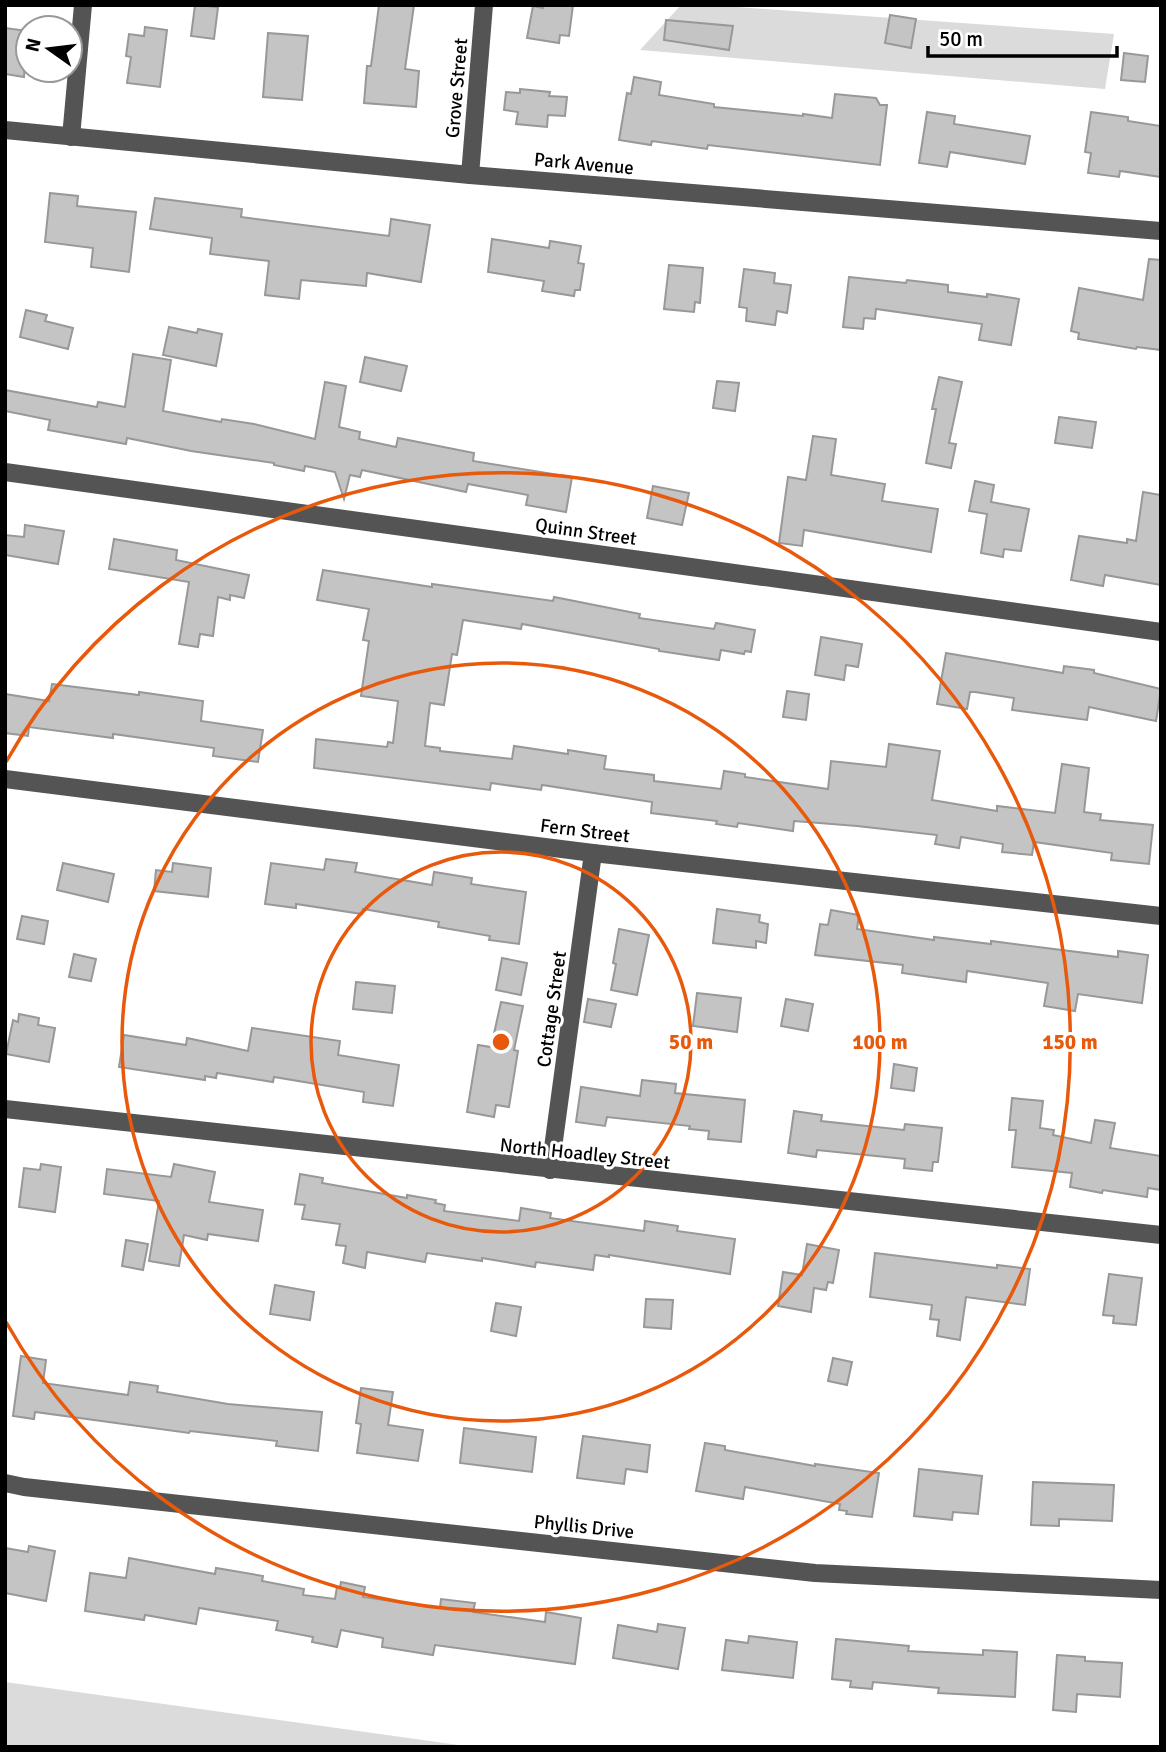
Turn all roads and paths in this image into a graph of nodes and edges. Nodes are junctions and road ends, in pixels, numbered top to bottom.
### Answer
1 (83, 5) edge
2 (484, 5) edge
3 (5, 130) edge
4 (71, 137) junction
5 (470, 175) junction
6 (1161, 231) edge
7 (5, 472) edge
8 (1161, 632) edge
9 (5, 779) edge
10 (593, 853) junction
11 (1161, 916) edge
12 (5, 1109) edge
13 (550, 1170) junction
14 (1161, 1235) edge
15 (5, 1483) edge
16 (1161, 1590) edge

1 - 4 street
2 - 5 street, Grove Street
3 - 4 street, Park Avenue
4 - 5 street, Park Avenue
5 - 6 street, Park Avenue
7 - 8 street, Quinn Street
9 - 10 street, Fern Street
10 - 11 street, Fern Street
10 - 13 street, Cottage Street
12 - 13 street, North Hoadley Street
13 - 14 street, North Hoadley Street
15 - 16 street, Phyllis Drive

